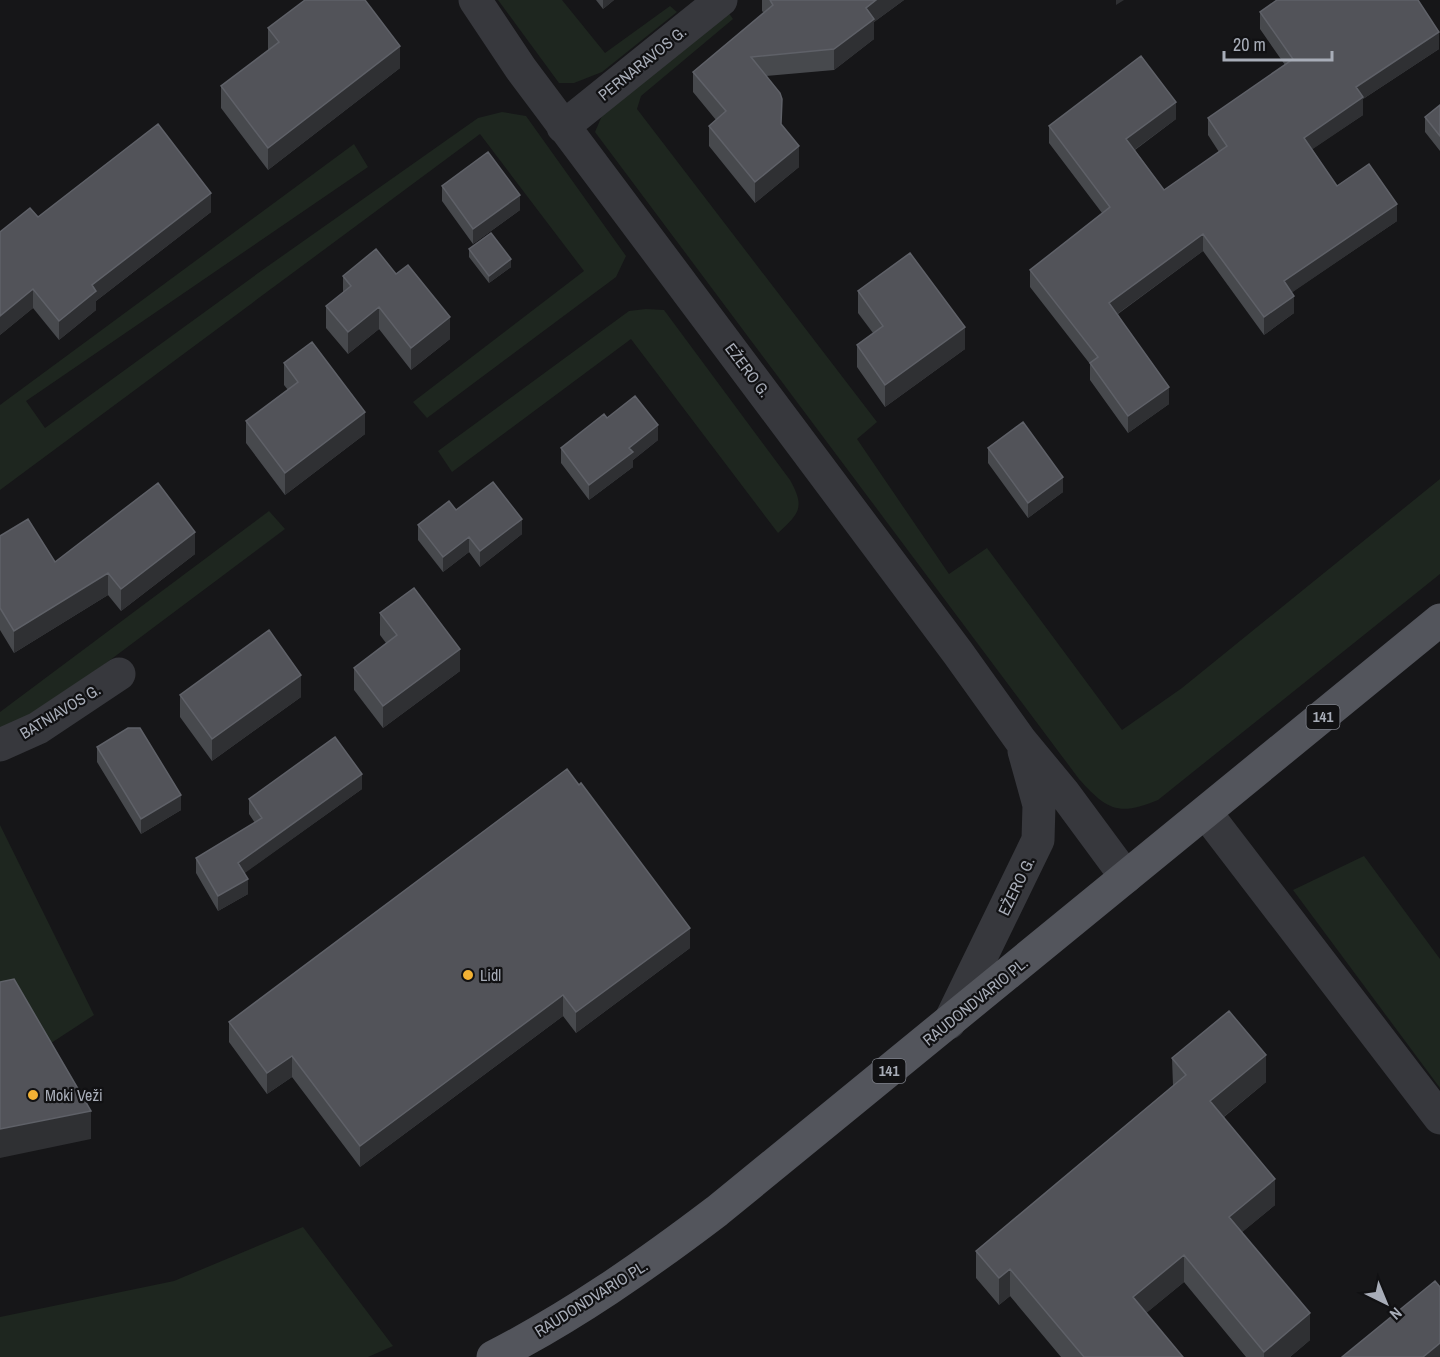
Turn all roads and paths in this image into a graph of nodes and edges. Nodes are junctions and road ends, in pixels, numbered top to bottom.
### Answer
1 (475, 0) edge
2 (722, 0) edge
3 (563, 127) junction
4 (1440, 620) edge
5 (119, 674) dead end
6 (1021, 741) junction
7 (0, 745) edge
8 (1206, 813) junction
9 (1126, 877) junction
10 (949, 1023) junction
11 (1440, 1118) edge
12 (493, 1357) edge

1 - 3 street, EŽERO G.
2 - 3 street, PERNARAVOS G.
3 - 6 street, EŽERO G.
4 - 8 main road, RAUDONDVARIO PL. / 141
5 - 7 street, BATNIAVOS G.
6 - 9 street, EŽERO G.
6 - 10 street, EŽERO G.
8 - 9 main road, RAUDONDVARIO PL. / 141
8 - 11 street
9 - 10 main road, RAUDONDVARIO PL. / 141
10 - 12 main road, RAUDONDVARIO PL. / 141

